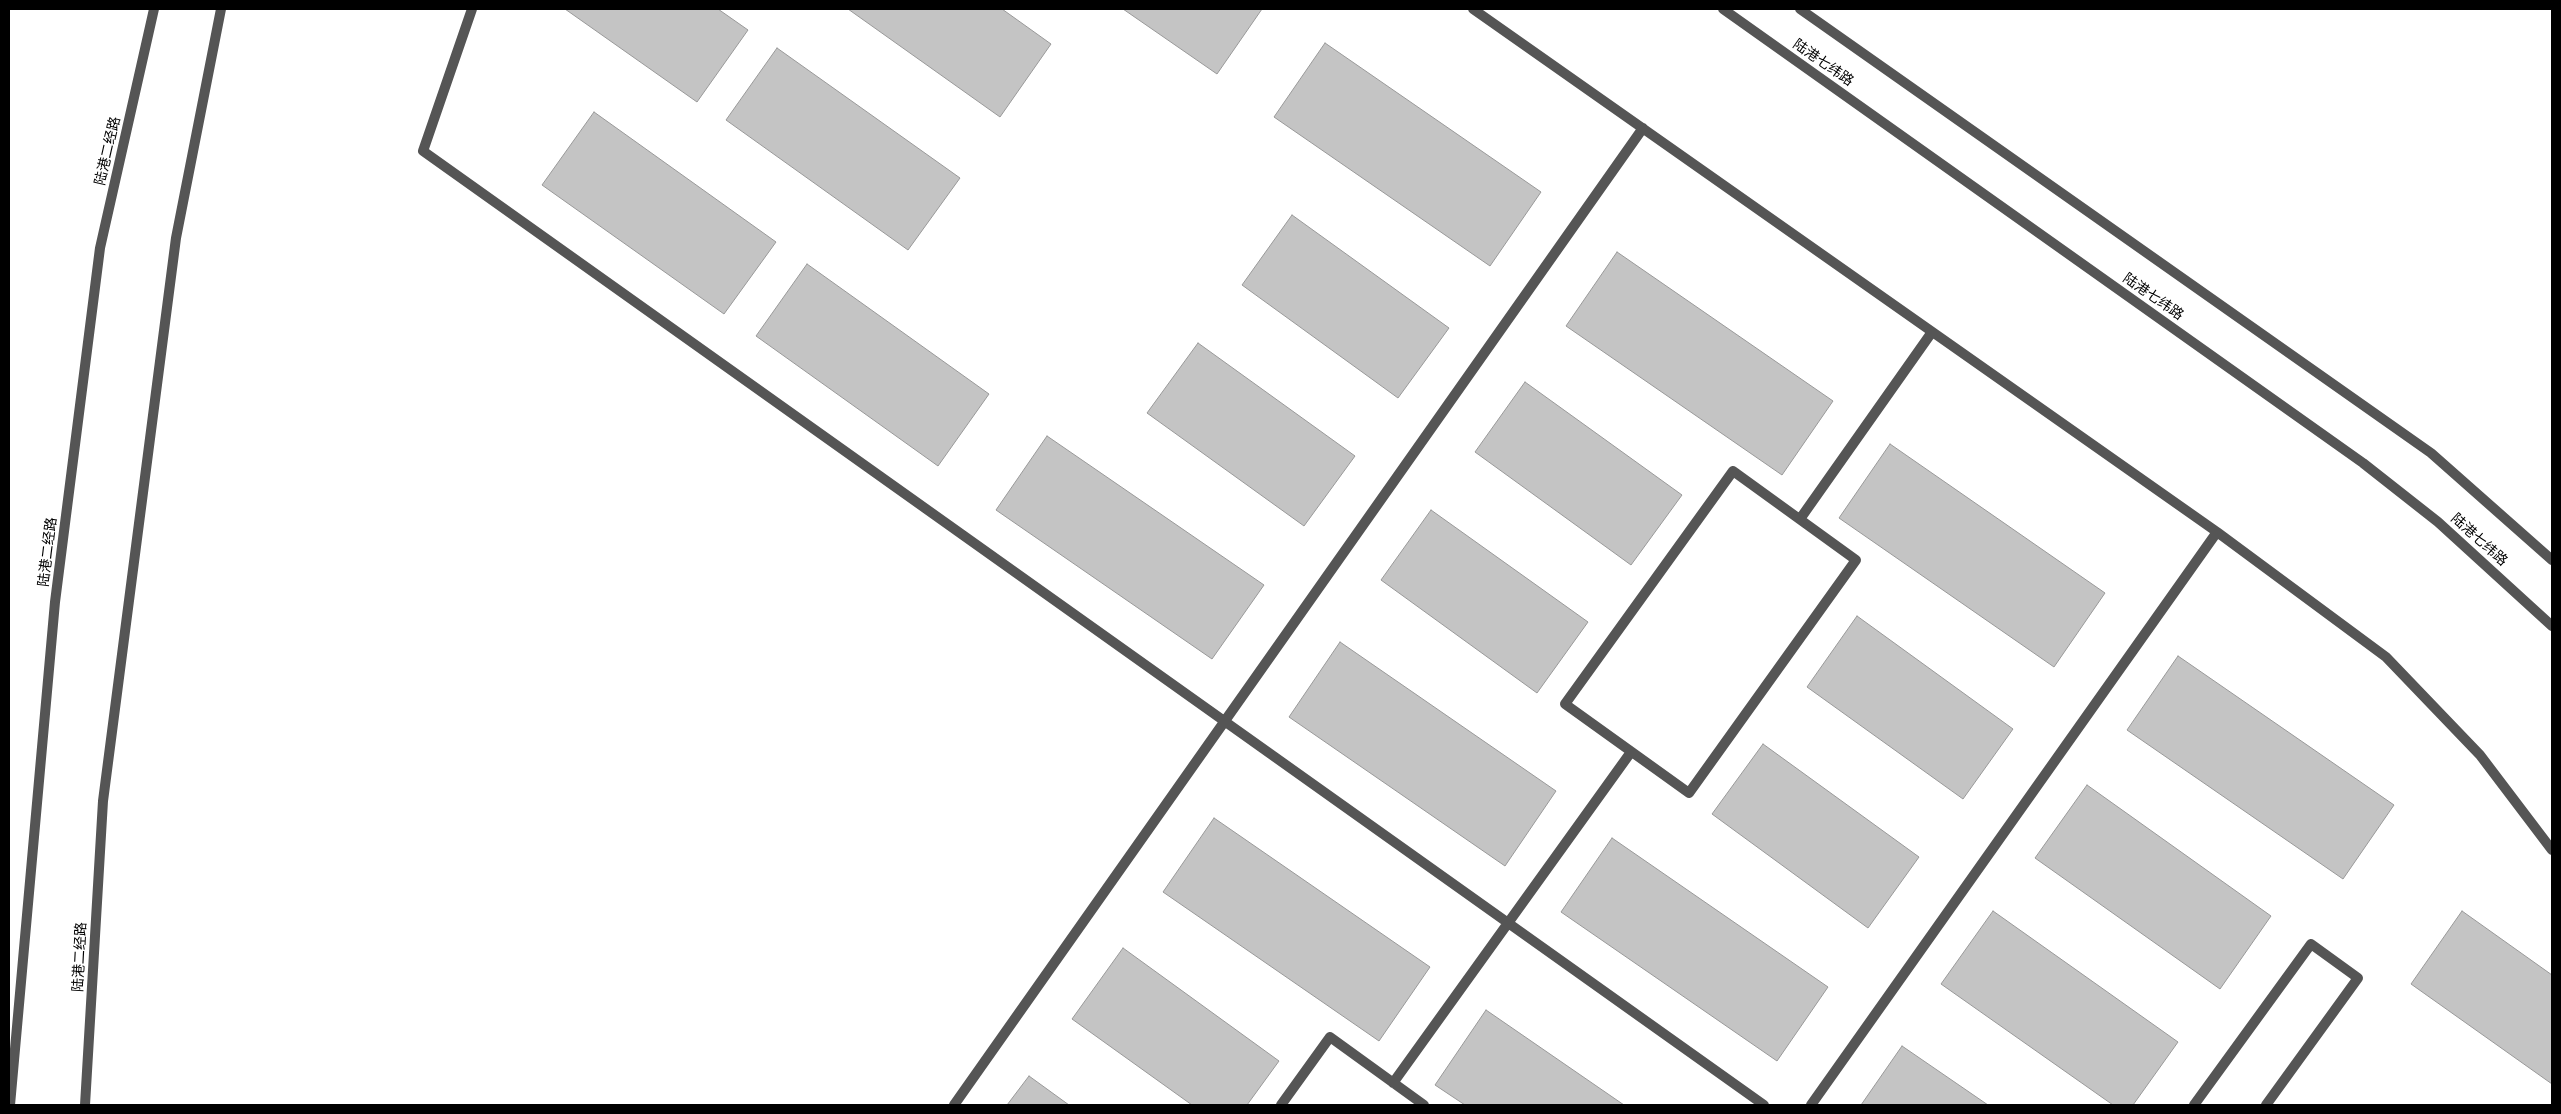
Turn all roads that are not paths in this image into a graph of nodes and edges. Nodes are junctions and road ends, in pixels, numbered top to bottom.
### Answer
1 (154, 9) edge
2 (221, 9) edge
3 (472, 9) edge
4 (1473, 9) edge
5 (1723, 9) edge
6 (1800, 9) edge
7 (1643, 128) junction
8 (1932, 332) junction
9 (1800, 519) junction
10 (2217, 532) junction
11 (2552, 560) edge
12 (2552, 626) edge
13 (1225, 721) junction
14 (1631, 752) junction
15 (2552, 850) edge
16 (1508, 923) junction
17 (1393, 1083) junction
18 (10, 1105) edge
19 (85, 1105) edge
20 (954, 1105) edge
21 (1282, 1105) edge
22 (1424, 1105) edge
23 (1764, 1105) edge
24 (1810, 1105) edge
25 (2194, 1105) edge
26 (2266, 1105) edge

1 - 18 street, 陆港二经路
2 - 19 street, 陆港二经路
3 - 13 street
4 - 7 street
5 - 12 street, 陆港七纬路
6 - 11 street
7 - 8 street
7 - 13 street
8 - 9 street
8 - 10 street
9 - 14 street
9 - 14 street
10 - 15 street
10 - 24 street
13 - 16 street
13 - 20 street
14 - 16 street
16 - 17 street
16 - 23 street
17 - 21 street
17 - 22 street
25 - 26 street

